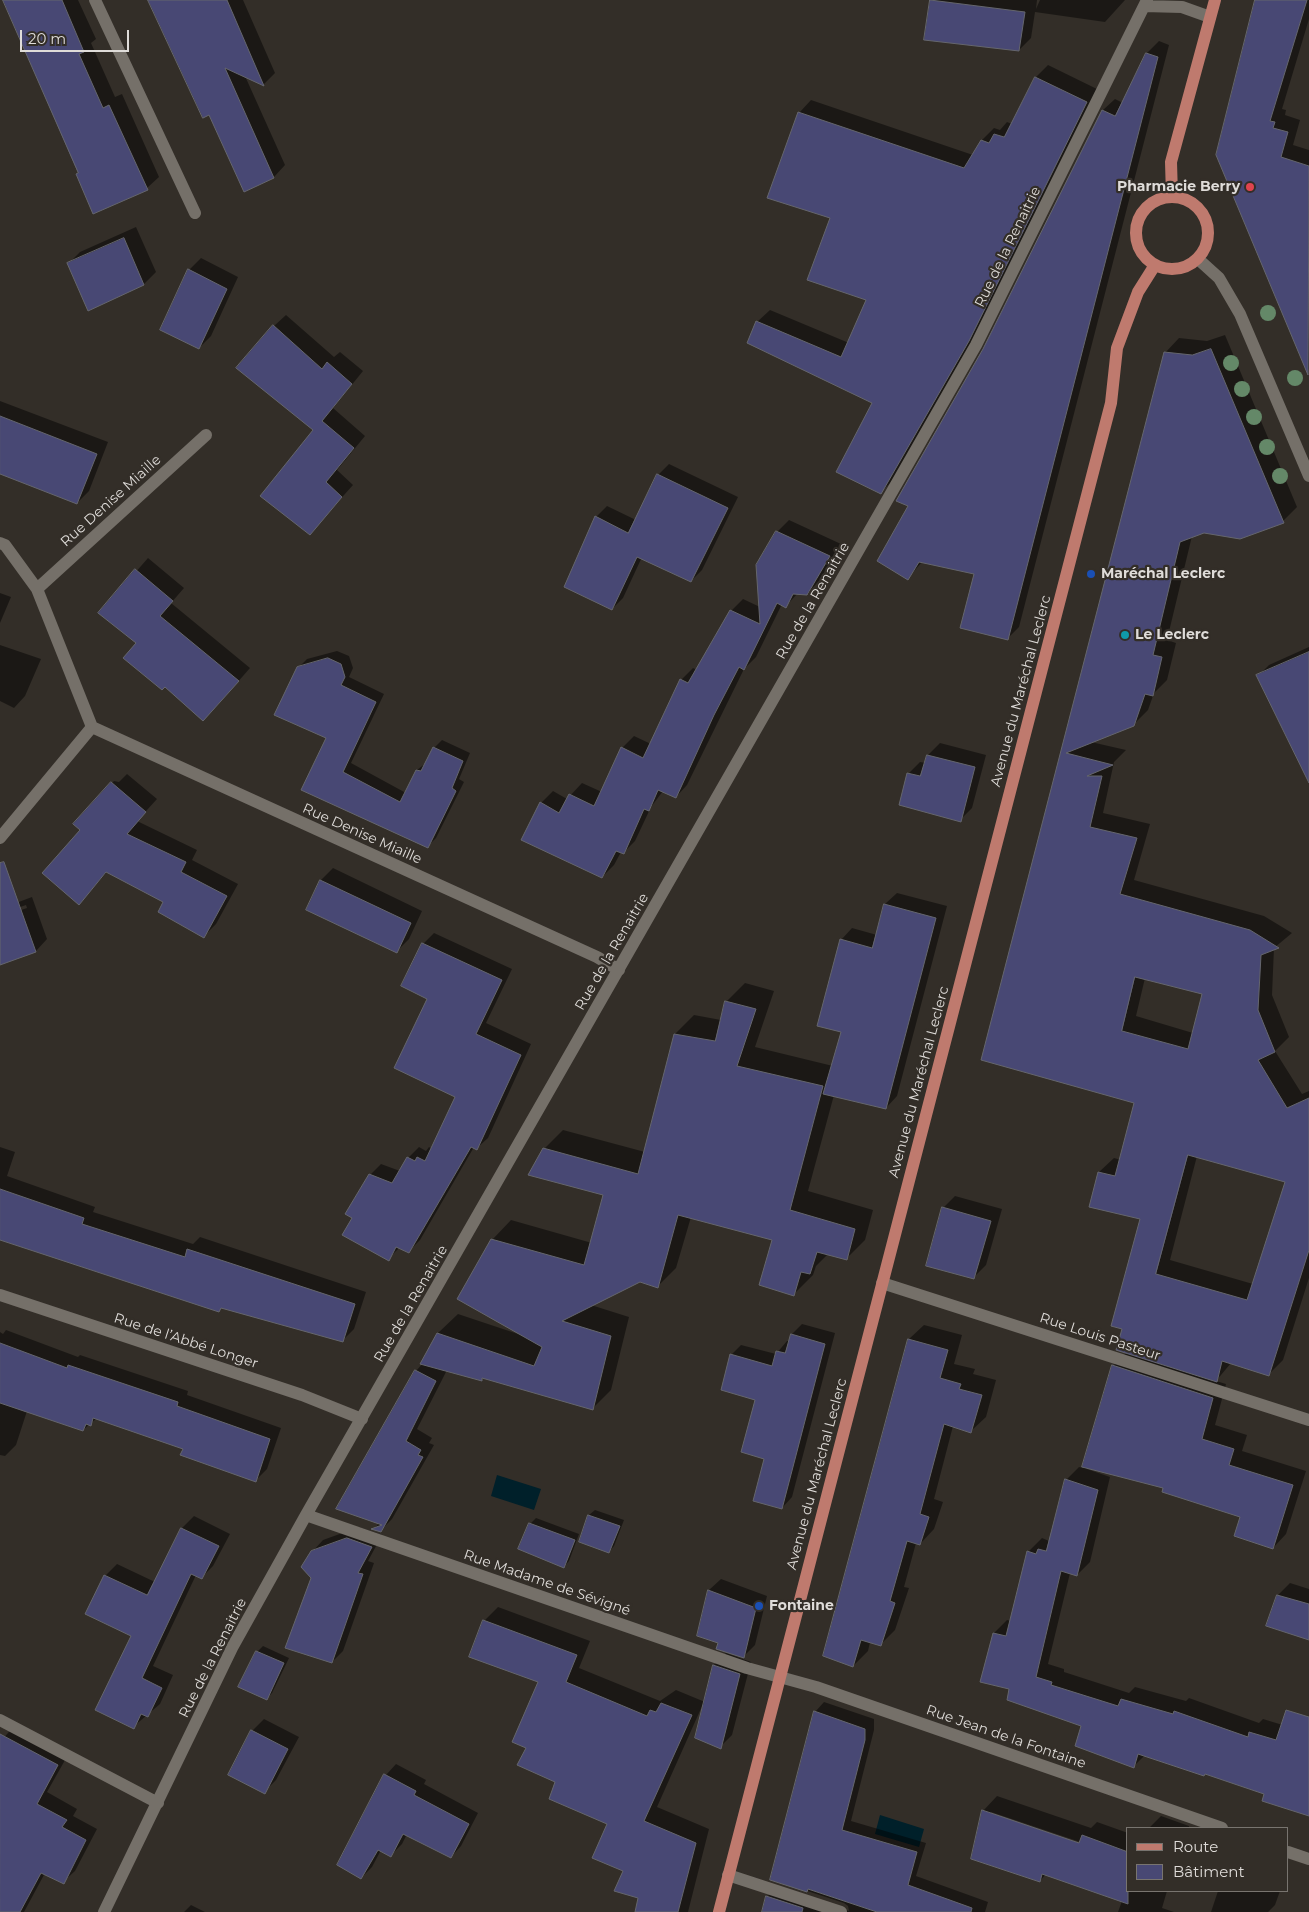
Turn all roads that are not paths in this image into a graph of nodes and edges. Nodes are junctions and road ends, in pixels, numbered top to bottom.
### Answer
1 (95, 0) edge
2 (1215, 0) edge
3 (1146, 3) edge
4 (1210, 17) junction
5 (1172, 196) junction
6 (195, 213) dead end
7 (1198, 259) junction
8 (1156, 266) junction
9 (206, 435) dead end
10 (1309, 476) edge
11 (0, 543) edge
12 (38, 588) junction
13 (92, 727) junction
14 (0, 838) edge
15 (619, 970) junction
16 (882, 1283) junction
17 (0, 1295) edge
18 (362, 1419) junction
19 (1309, 1420) edge
20 (306, 1515) junction
21 (779, 1677) junction
22 (0, 1720) edge
23 (158, 1803) junction
24 (1219, 1827) edge
25 (1289, 1852) edge
26 (1309, 1859) edge
27 (728, 1875) junction
28 (104, 1912) edge
29 (719, 1912) edge
30 (841, 1912) edge

1 - 6 street
2 - 4 main road
3 - 4 street, Rue de la Renaitrie
3 - 15 street, Rue de la Renaitrie
4 - 5 main road
5 - 7 main road
5 - 8 main road
7 - 8 main road
7 - 10 street
8 - 16 main road, Avenue du Maréchal Leclerc
9 - 12 street, Rue Denise Miaille
11 - 12 street
12 - 13 street
13 - 14 street
13 - 15 street, Rue Denise Miaille
15 - 18 street, Rue de la Renaitrie
16 - 19 street, Rue Louis Pasteur
16 - 21 main road, Avenue du Maréchal Leclerc
17 - 18 street, Rue de l’Abbé Longer
18 - 20 street, Rue de la Renaitrie
20 - 21 street, Rue Madame de Sévigné
20 - 23 street, Rue de la Renaitrie
21 - 24 street, Rue Jean de la Fontaine
21 - 27 main road, Avenue du Maréchal Leclerc
22 - 23 street
23 - 28 street, Rue de la Renaitrie
25 - 26 street
27 - 29 main road, Avenue du Maréchal Leclerc
27 - 30 street

